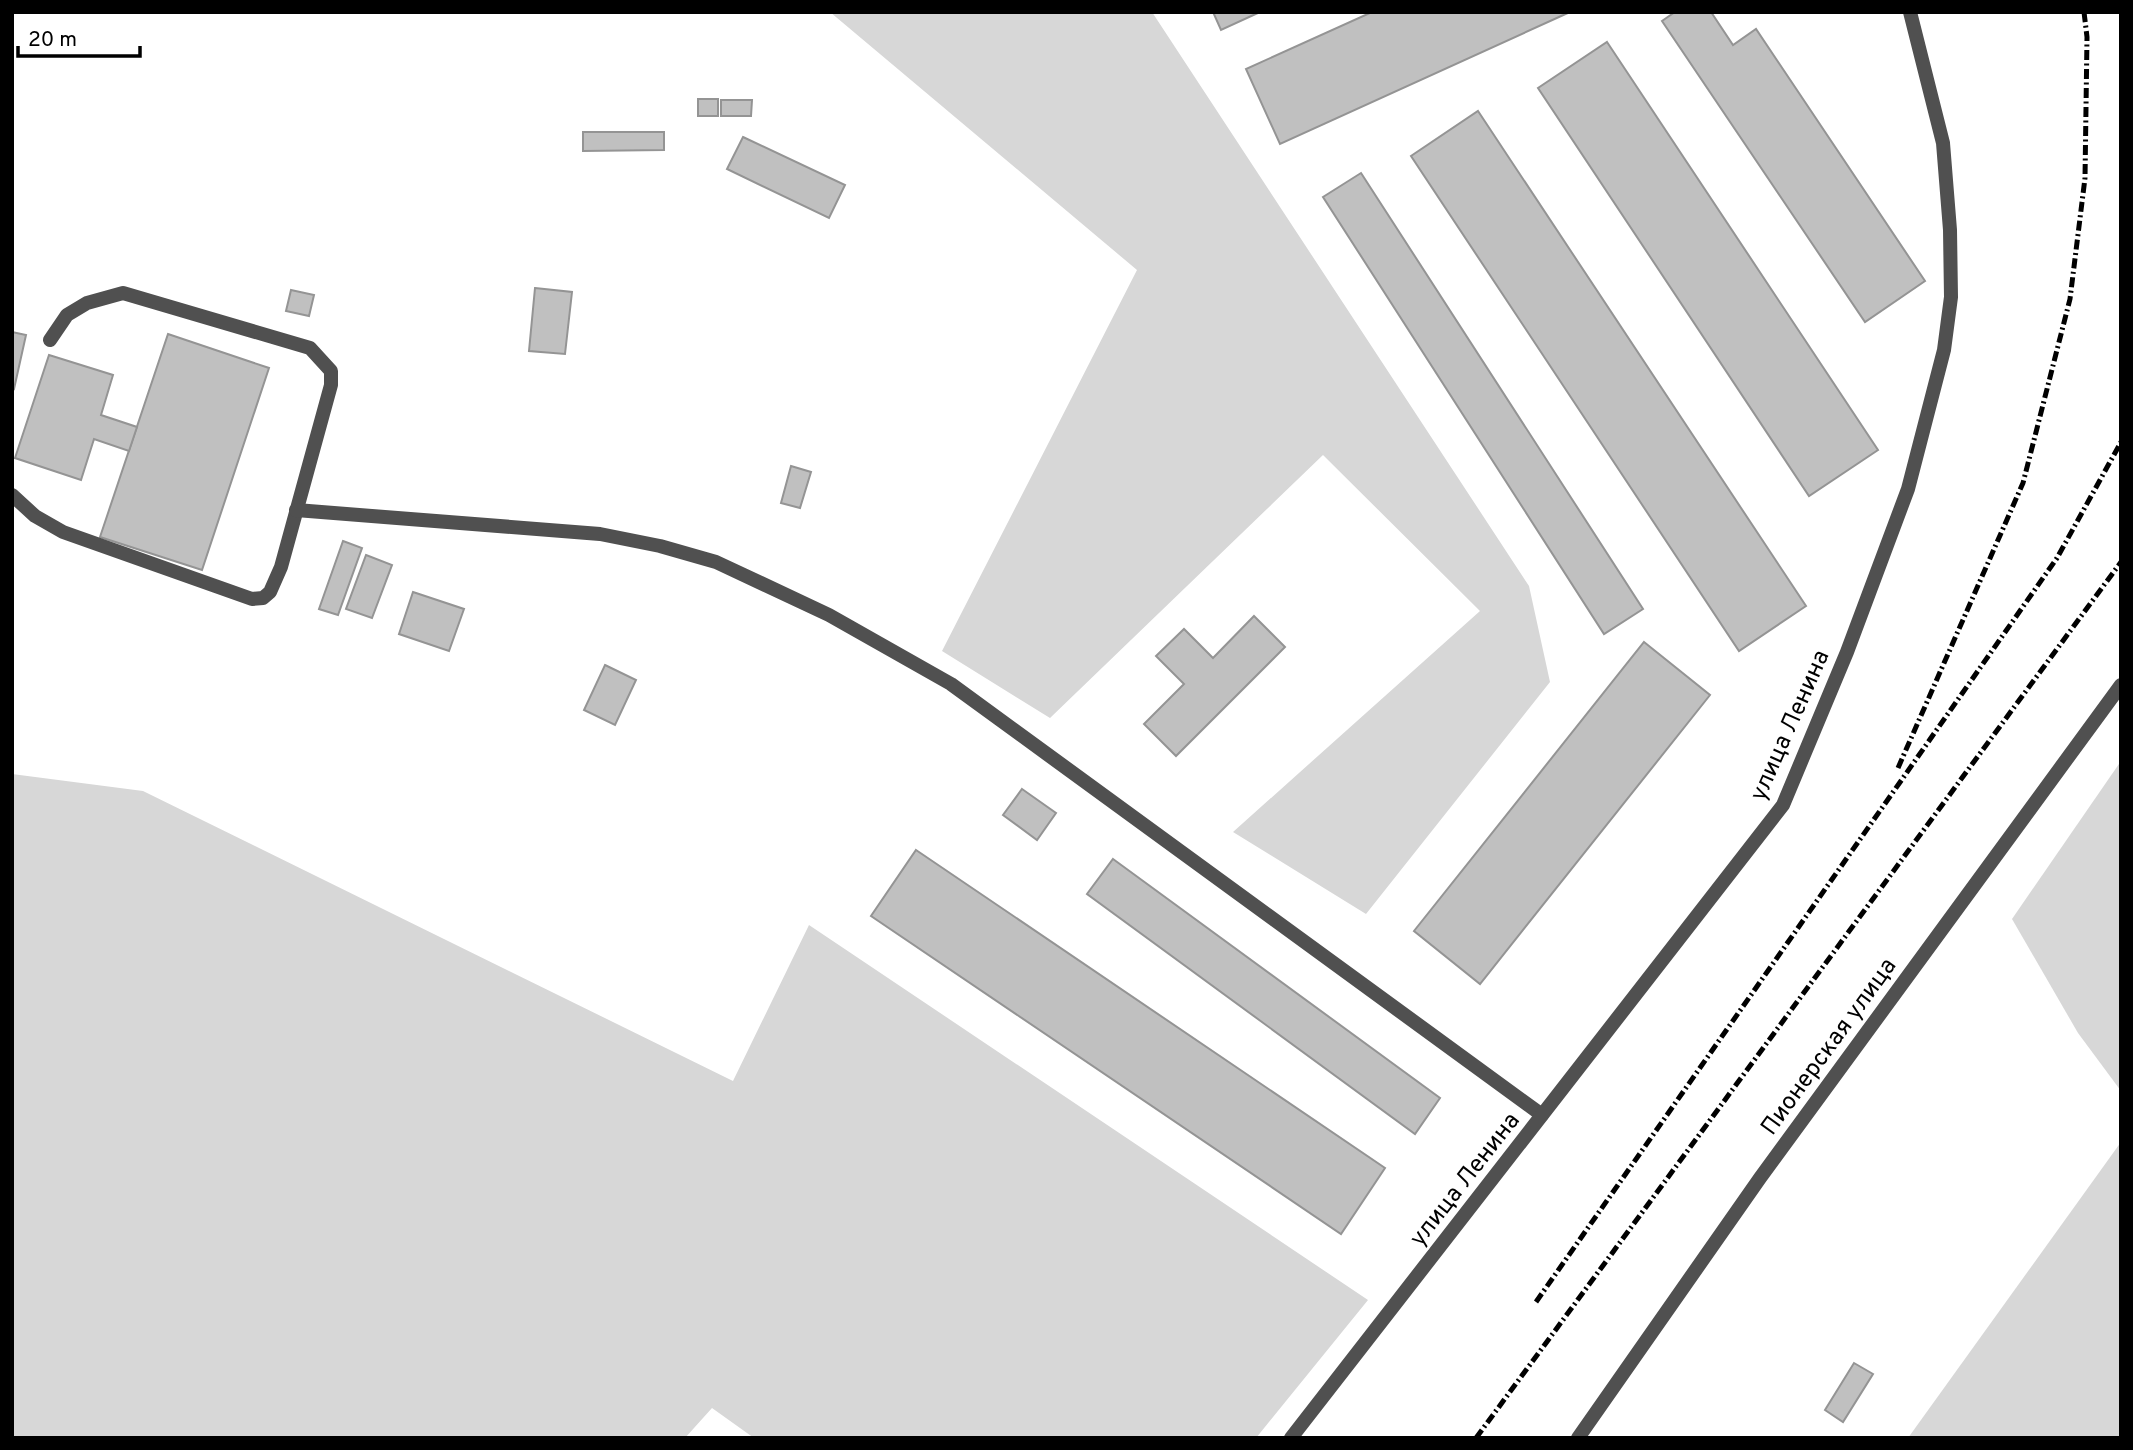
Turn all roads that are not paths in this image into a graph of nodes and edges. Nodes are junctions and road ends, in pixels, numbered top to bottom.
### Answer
1 (1910, 12) edge
2 (50, 340) dead end
3 (12, 495) edge
4 (296, 510) junction
5 (2121, 685) edge
6 (1542, 1115) junction
7 (1584, 1436) edge
8 (1291, 1438) edge

1 - 6 street, улица Ленина
2 - 4 street
3 - 4 street
4 - 6 street
5 - 7 street, Пионерская улица
6 - 8 street, улица Ленина

